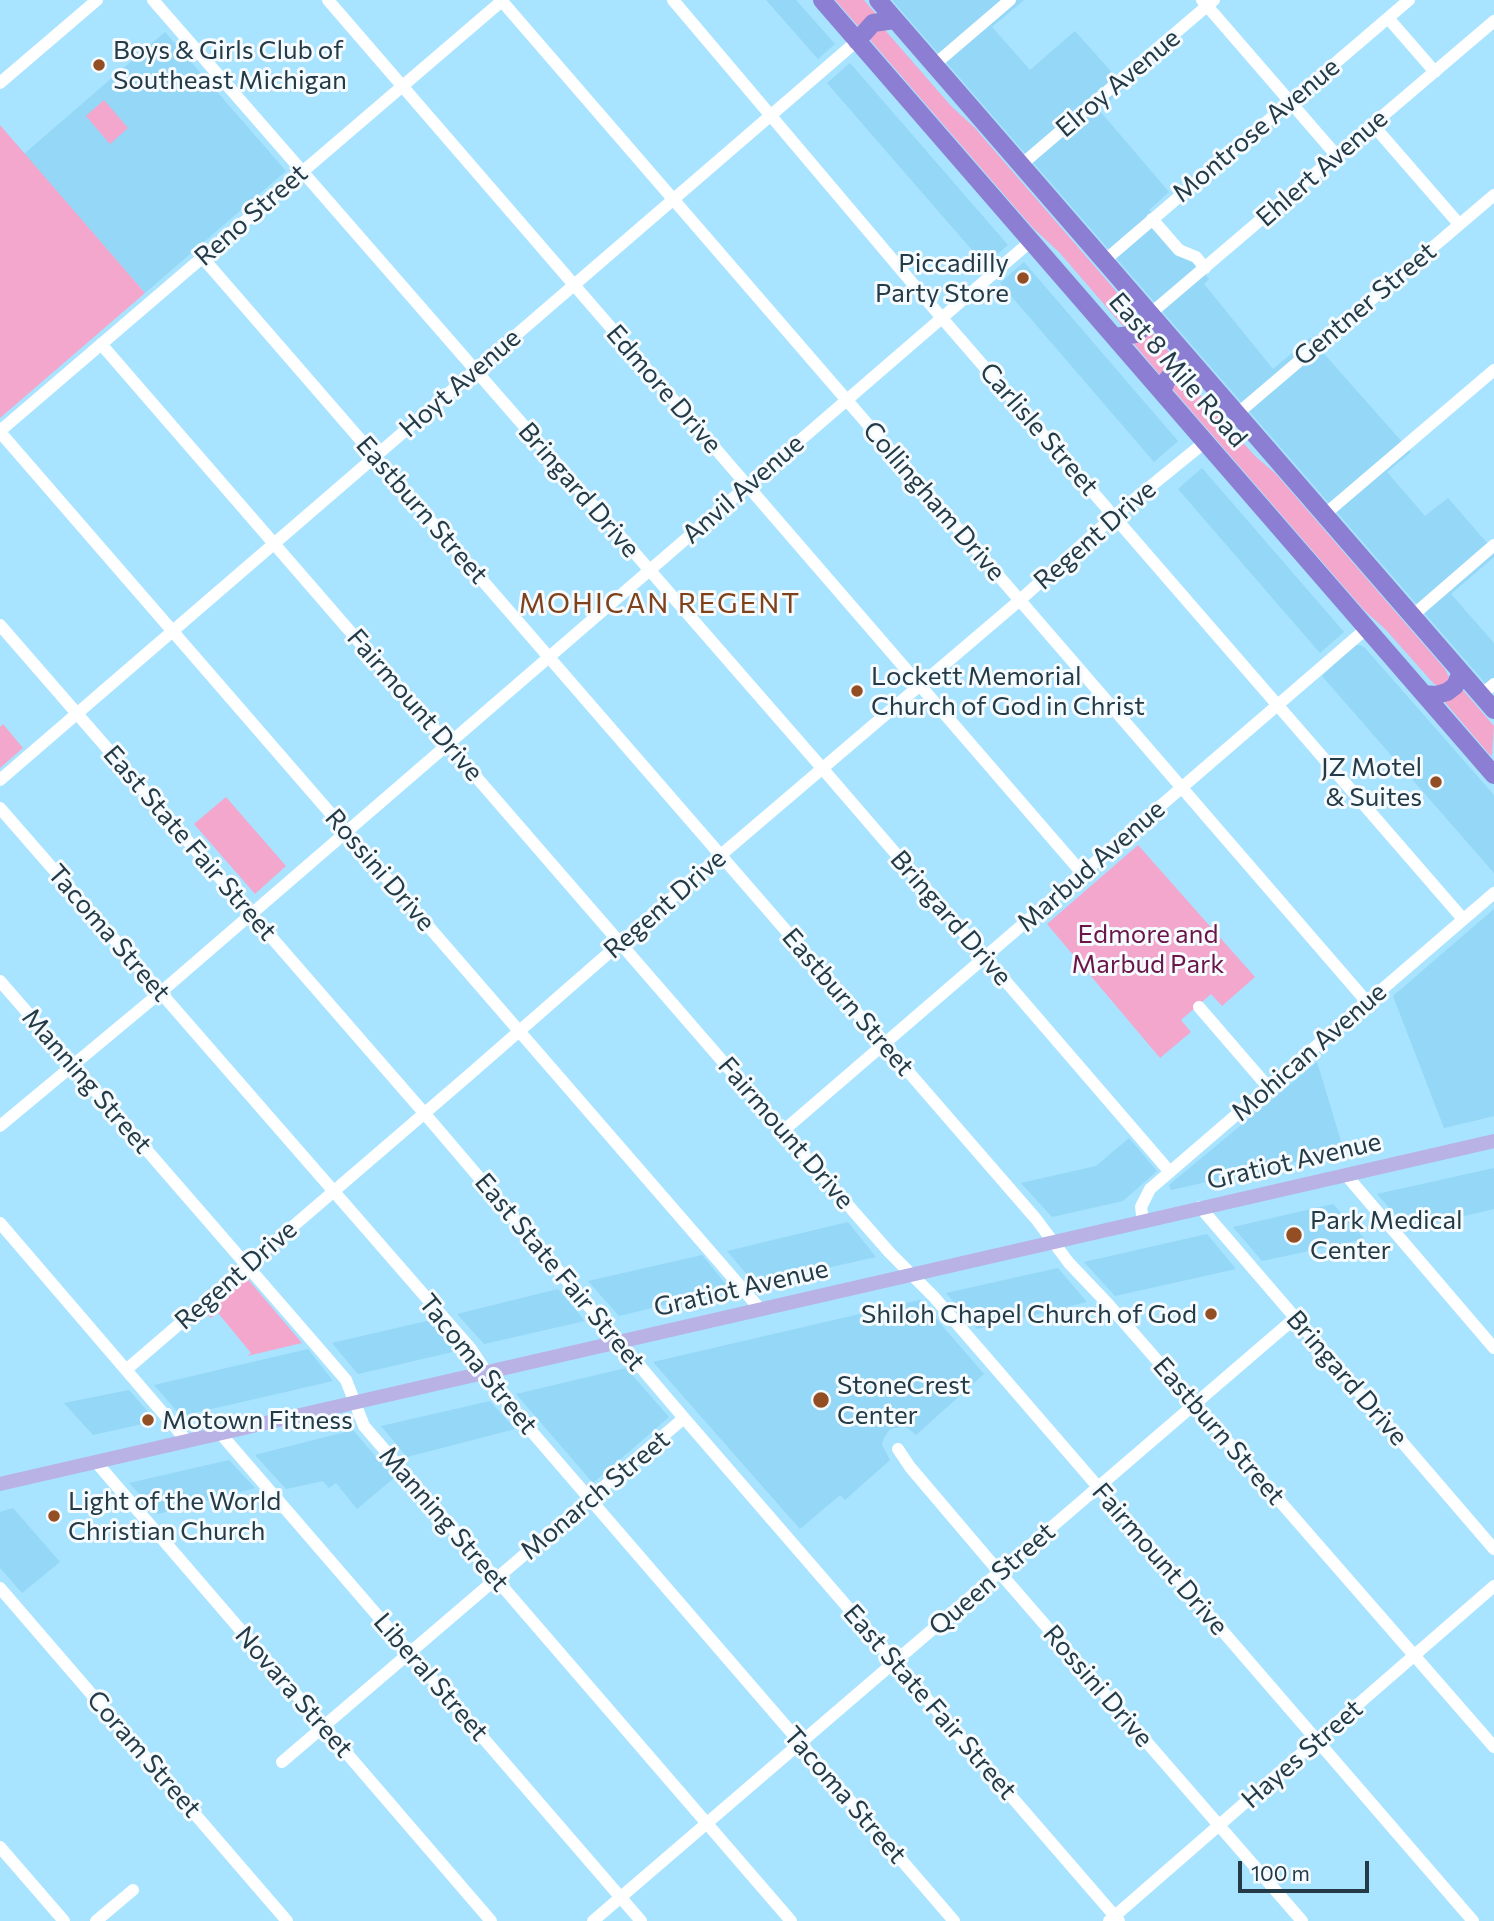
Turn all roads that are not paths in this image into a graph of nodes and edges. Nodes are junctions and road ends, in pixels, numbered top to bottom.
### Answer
1 (97, 0) edge
2 (153, 0) edge
3 (328, 0) edge
4 (502, 0) edge
5 (673, 0) edge
6 (822, 0) edge
7 (878, 0) edge
8 (1010, 0) edge
9 (1409, 0) edge
10 (1208, 2) edge
11 (1388, 18) junction
12 (895, 20) junction
13 (1494, 21) edge
14 (857, 41) junction
15 (934, 65) junction
16 (1435, 72) junction
17 (0, 83) edge
18 (402, 86) junction
19 (1290, 101) junction
20 (770, 116) junction
21 (1373, 125) junction
22 (1337, 156) junction
23 (1021, 165) junction
24 (302, 171) junction
25 (1494, 195) edge
26 (673, 199) junction
27 (1152, 219) junction
28 (1460, 224) junction
29 (1031, 241) junction
30 (202, 257) junction
31 (1104, 261) junction
32 (1205, 268) junction
33 (574, 285) junction
34 (1150, 314) junction
35 (942, 318) junction
36 (1115, 337) junction
37 (101, 344) junction
38 (1197, 368) junction
39 (475, 370) junction
40 (1494, 370) edge
41 (1161, 391) junction
42 (847, 400) junction
43 (1237, 414) junction
44 (0, 431) edge
45 (1205, 442) junction
46 (375, 456) junction
47 (747, 485) junction
48 (1324, 514) junction
49 (1114, 516) junction
50 (274, 543) junction
51 (1494, 545) edge
52 (649, 570) junction
53 (1020, 600) junction
54 (1412, 616) junction
55 (0, 625) edge
56 (1367, 628) junction
57 (173, 631) junction
58 (548, 656) junction
59 (1461, 672) junction
60 (920, 684) junction
61 (1488, 690) edge
62 (1424, 694) junction
63 (1278, 705) junction
64 (1494, 710) edge
65 (78, 713) junction
66 (447, 743) junction
67 (822, 768) junction
68 (1494, 773) edge
69 (0, 780) edge
70 (1182, 788) junction
71 (0, 808) edge
72 (346, 831) junction
73 (721, 855) junction
74 (1082, 873) junction
75 (1494, 893) edge
76 (250, 913) junction
77 (1463, 919) junction
78 (620, 942) junction
79 (985, 957) junction
80 (0, 981) edge
81 (161, 992) junction
82 (1367, 1002) junction
83 (1199, 1007) dead end
84 (520, 1031) junction
85 (884, 1044) junction
86 (73, 1065) junction
87 (1268, 1087) junction
88 (425, 1114) junction
89 (0, 1126) edge
90 (783, 1131) junction
91 (1493, 1143) edge
92 (1170, 1172) junction
93 (1346, 1175) junction
94 (334, 1191) junction
95 (1200, 1207) junction
96 (1143, 1221) junction
97 (0, 1223) edge
98 (1053, 1242) junction
99 (247, 1266) junction
100 (910, 1275) junction
101 (760, 1309) junction
102 (1295, 1318) junction
103 (619, 1341) junction
104 (1494, 1348) edge
105 (127, 1369) junction
106 (485, 1372) junction
107 (355, 1402) junction
108 (1195, 1404) junction
109 (684, 1418) junction
110 (220, 1433) junction
111 (187, 1441) junction
112 (898, 1449) dead end
113 (96, 1462) junction
114 (1, 1480) edge
115 (1098, 1488) junction
116 (589, 1499) junction
117 (1494, 1549) edge
118 (1000, 1573) junction
119 (495, 1579) junction
120 (1494, 1586) edge
121 (0, 1587) edge
122 (410, 1653) junction
123 (1414, 1655) junction
124 (896, 1662) junction
125 (324, 1726) junction
126 (1316, 1741) junction
127 (801, 1744) junction
128 (1494, 1747) edge
129 (282, 1762) dead end
130 (707, 1824) junction
131 (1219, 1826) junction
132 (0, 1847) edge
133 (133, 1890) dead end
134 (621, 1897) junction
135 (1114, 1919) edge
136 (64, 1921) edge
137 (96, 1921) edge
138 (287, 1921) edge
139 (492, 1921) edge
140 (593, 1921) edge
141 (641, 1921) edge
142 (791, 1921) edge
143 (954, 1921) edge
144 (1302, 1921) edge
145 (1473, 1921) edge

1 - 17 street
2 - 24 street, Bringard Drive
3 - 18 street, Edmore Drive
4 - 18 street, Reno Street
4 - 26 street, Collingham Drive
5 - 20 street, Carlisle Street
6 - 14 highway, East 8 Mile Road
7 - 12 highway, East 8 Mile Road
8 - 15 street
9 - 11 street, Montrose Avenue
10 - 19 street
10 - 23 street, Elroy Avenue
11 - 16 street
11 - 19 street, Montrose Avenue
12 - 14 highway
12 - 15 highway, East 8 Mile Road
13 - 16 street, Ehlert Avenue
14 - 20 street, Hoyt Avenue
14 - 29 highway, East 8 Mile Road
15 - 23 highway, East 8 Mile Road
16 - 21 street, Ehlert Avenue
18 - 24 street, Reno Street
18 - 33 street, Edmore Drive
19 - 22 street
19 - 27 street, Montrose Avenue
20 - 26 street, Hoyt Avenue
20 - 35 street, Carlisle Street
21 - 22 street, Ehlert Avenue
21 - 28 street
22 - 32 street, Ehlert Avenue
23 - 31 highway, East 8 Mile Road
24 - 30 street, Reno Street
24 - 39 street, Bringard Drive
25 - 28 street, Gentner Street
26 - 33 street, Hoyt Avenue
26 - 42 street, Collingham Drive
27 - 31 street, Montrose Avenue
27 - 32 street
28 - 43 street, Gentner Street
29 - 35 street, Anvil Avenue
29 - 36 highway, East 8 Mile Road
30 - 37 street, Reno Street
30 - 46 street, Eastburn Street
31 - 34 highway, East 8 Mile Road
32 - 34 street, Ehlert Avenue
33 - 39 street, Hoyt Avenue
33 - 47 street, Edmore Drive
34 - 36 highway
34 - 38 highway, East 8 Mile Road
35 - 42 street, Anvil Avenue
35 - 49 street, Carlisle Street
36 - 41 highway, East 8 Mile Road
37 - 44 street, Reno Street
37 - 50 street, Fairmount Drive
38 - 41 highway
38 - 43 highway, East 8 Mile Road
39 - 46 street, Hoyt Avenue
39 - 52 street, Bringard Drive
40 - 48 street
41 - 45 highway, East 8 Mile Road
42 - 47 street, Anvil Avenue
42 - 53 street, Collingham Drive
43 - 48 highway, East 8 Mile Road
44 - 57 street, Rossini Drive
45 - 49 street, Regent Drive
45 - 56 highway, East 8 Mile Road
46 - 50 street, Hoyt Avenue
46 - 58 street, Eastburn Street
47 - 52 street, Anvil Avenue
47 - 60 street, Edmore Drive
48 - 54 highway, East 8 Mile Road
49 - 53 street, Regent Drive
49 - 63 street, Carlisle Street
50 - 57 street, Hoyt Avenue
50 - 66 street, Fairmount Drive
51 - 54 street
52 - 58 street, Anvil Avenue
52 - 67 street, Bringard Drive
53 - 60 street, Regent Drive
53 - 70 street, Collingham Drive
54 - 59 highway, East 8 Mile Road
55 - 65 street, East State Fair Street
56 - 62 highway, East 8 Mile Road
56 - 63 street, Marbud Avenue
57 - 65 street, Hoyt Avenue
57 - 72 street, Rossini Drive
58 - 66 street, Anvil Avenue
58 - 73 street, Eastburn Street
59 - 61 highway, East 8 Mile Road
59 - 62 highway
60 - 67 street, Regent Drive
60 - 74 street, Edmore Drive
61 - 64 highway, East 8 Mile Road
62 - 68 highway, East 8 Mile Road
63 - 70 street, Marbud Avenue
63 - 77 street, Carlisle Street
65 - 69 street, Hoyt Avenue
65 - 76 street, East State Fair Street
66 - 72 street, Anvil Avenue
66 - 78 street, Fairmount Drive
67 - 73 street, Regent Drive
67 - 79 street, Bringard Drive
70 - 74 street, Marbud Avenue
70 - 82 street, Collingham Drive
71 - 81 street, Tacoma Street
72 - 76 street, Anvil Avenue
72 - 84 street, Rossini Drive
73 - 78 street, Regent Drive
73 - 85 street, Eastburn Street
74 - 79 street, Marbud Avenue
75 - 77 street, Mohican Avenue
76 - 81 street, Anvil Avenue
76 - 88 street, East State Fair Street
77 - 82 street, Mohican Avenue
78 - 84 street, Regent Drive
78 - 90 street, Fairmount Drive
79 - 85 street, Marbud Avenue
79 - 92 street, Bringard Drive
80 - 86 street, Manning Street
81 - 86 street, Anvil Avenue
81 - 94 street, Tacoma Street
82 - 87 street, Mohican Avenue
83 - 87 street
84 - 88 street, Regent Drive
84 - 101 street, Rossini Drive
85 - 90 street, Marbud Avenue
85 - 98 street, Eastburn Street
86 - 89 street, Anvil Avenue
86 - 99 street, Manning Street
87 - 92 street, Mohican Avenue
88 - 94 street, Regent Drive
88 - 103 street, East State Fair Street
90 - 100 street, Fairmount Drive
91 - 93 main road, Gratiot Avenue
92 - 96 street, Mohican Avenue
93 - 95 main road, Gratiot Avenue
93 - 104 street
94 - 99 street, Regent Drive
94 - 106 street, Tacoma Street
95 - 96 main road, Gratiot Avenue
95 - 102 street, Bringard Drive
96 - 98 main road, Gratiot Avenue
97 - 105 street
98 - 100 main road, Gratiot Avenue
98 - 108 street, Eastburn Street
99 - 105 street, Regent Drive
99 - 107 street, Manning Street
100 - 101 main road, Gratiot Avenue
100 - 115 street, Fairmount Drive
101 - 103 main road, Gratiot Avenue
102 - 108 street, Queen Street
102 - 117 street, Bringard Drive
103 - 106 main road, Gratiot Avenue
103 - 109 street, East State Fair Street
105 - 111 street
106 - 107 main road, Gratiot Avenue
106 - 116 street, Tacoma Street
107 - 110 main road, Gratiot Avenue
107 - 119 street, Manning Street
108 - 115 street, Queen Street
108 - 123 street, Eastburn Street
109 - 116 street, Monarch Street
109 - 124 street, East State Fair Street
110 - 111 main road, Gratiot Avenue
110 - 122 street, Liberal Street
111 - 113 main road, Gratiot Avenue
112 - 118 street, Rossini Drive
113 - 114 main road, Gratiot Avenue
113 - 125 street, Novara Street
115 - 118 street, Queen Street
115 - 126 street, Fairmount Drive
116 - 119 street, Monarch Street
116 - 127 street, Tacoma Street
118 - 124 street, Queen Street
118 - 131 street, Rossini Drive
119 - 122 street, Monarch Street
119 - 130 street, Manning Street
120 - 123 street, Hayes Street
121 - 138 street, Coram Street
122 - 125 street, Monarch Street
122 - 134 street, Liberal Street
123 - 126 street, Hayes Street
123 - 128 street, Eastburn Street
124 - 127 street, Queen Street
124 - 135 street, East State Fair Street
125 - 129 street, Monarch Street
125 - 139 street, Novara Street
126 - 131 street, Hayes Street
126 - 145 street, Fairmount Drive
127 - 130 street, Queen Street
127 - 143 street, Tacoma Street
130 - 134 street, Queen Street
130 - 142 street, Manning Street
131 - 135 street, Hayes Street
131 - 144 street, Rossini Drive
132 - 136 street
133 - 137 street
134 - 140 street, Queen Street
134 - 141 street, Liberal Street

